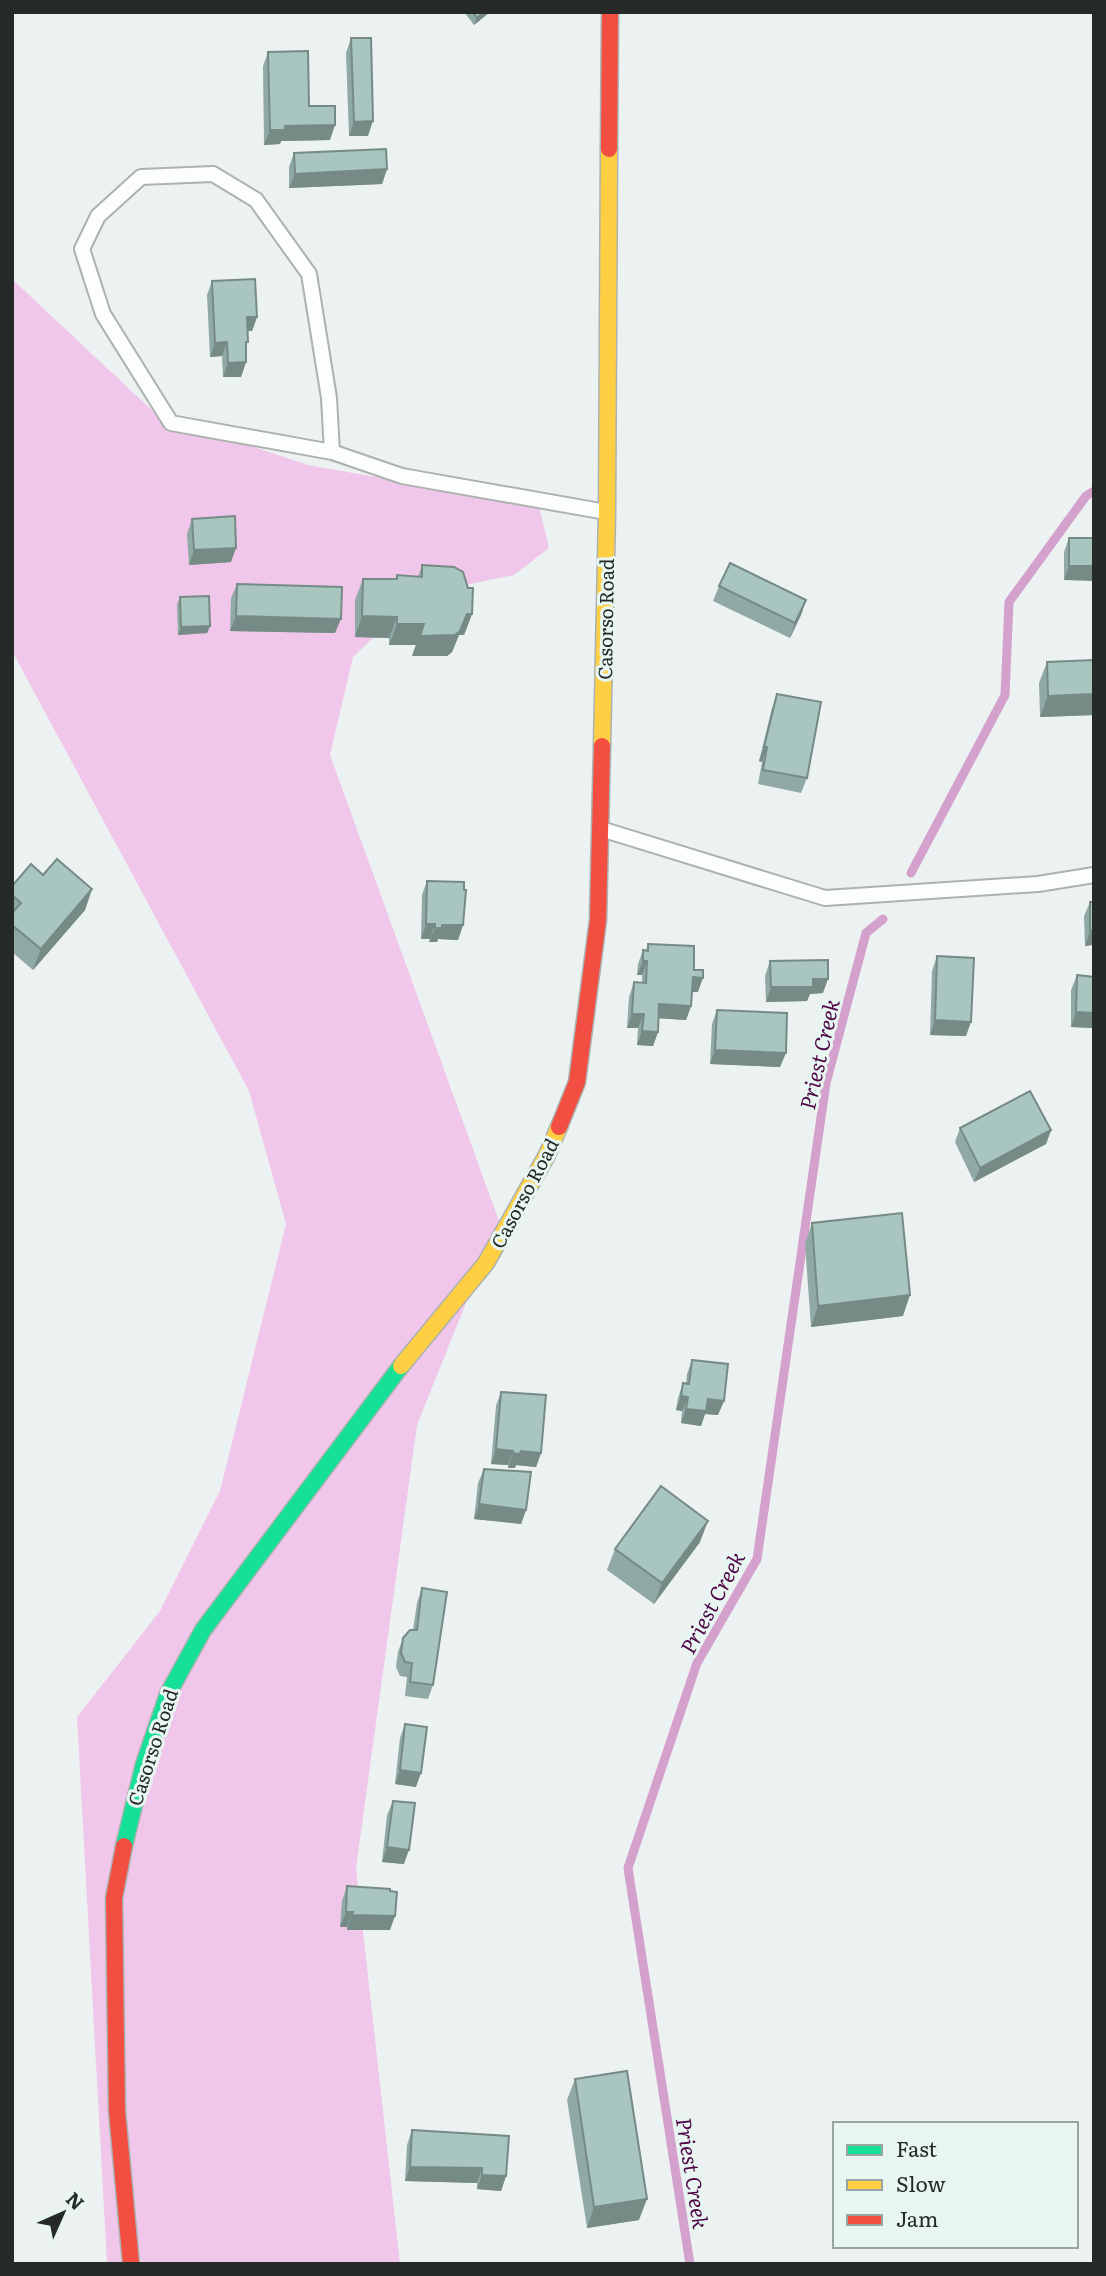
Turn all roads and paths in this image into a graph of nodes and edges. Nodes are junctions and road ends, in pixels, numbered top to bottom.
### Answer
1 (610, 12) edge
2 (332, 453) junction
3 (607, 512) junction
4 (600, 828) junction
5 (1094, 875) edge
6 (131, 2264) edge

1 - 3 main road, Casorso Road
2 - 2 lane
2 - 3 lane
3 - 4 main road, Casorso Road
4 - 5 lane
4 - 6 main road, Casorso Road

